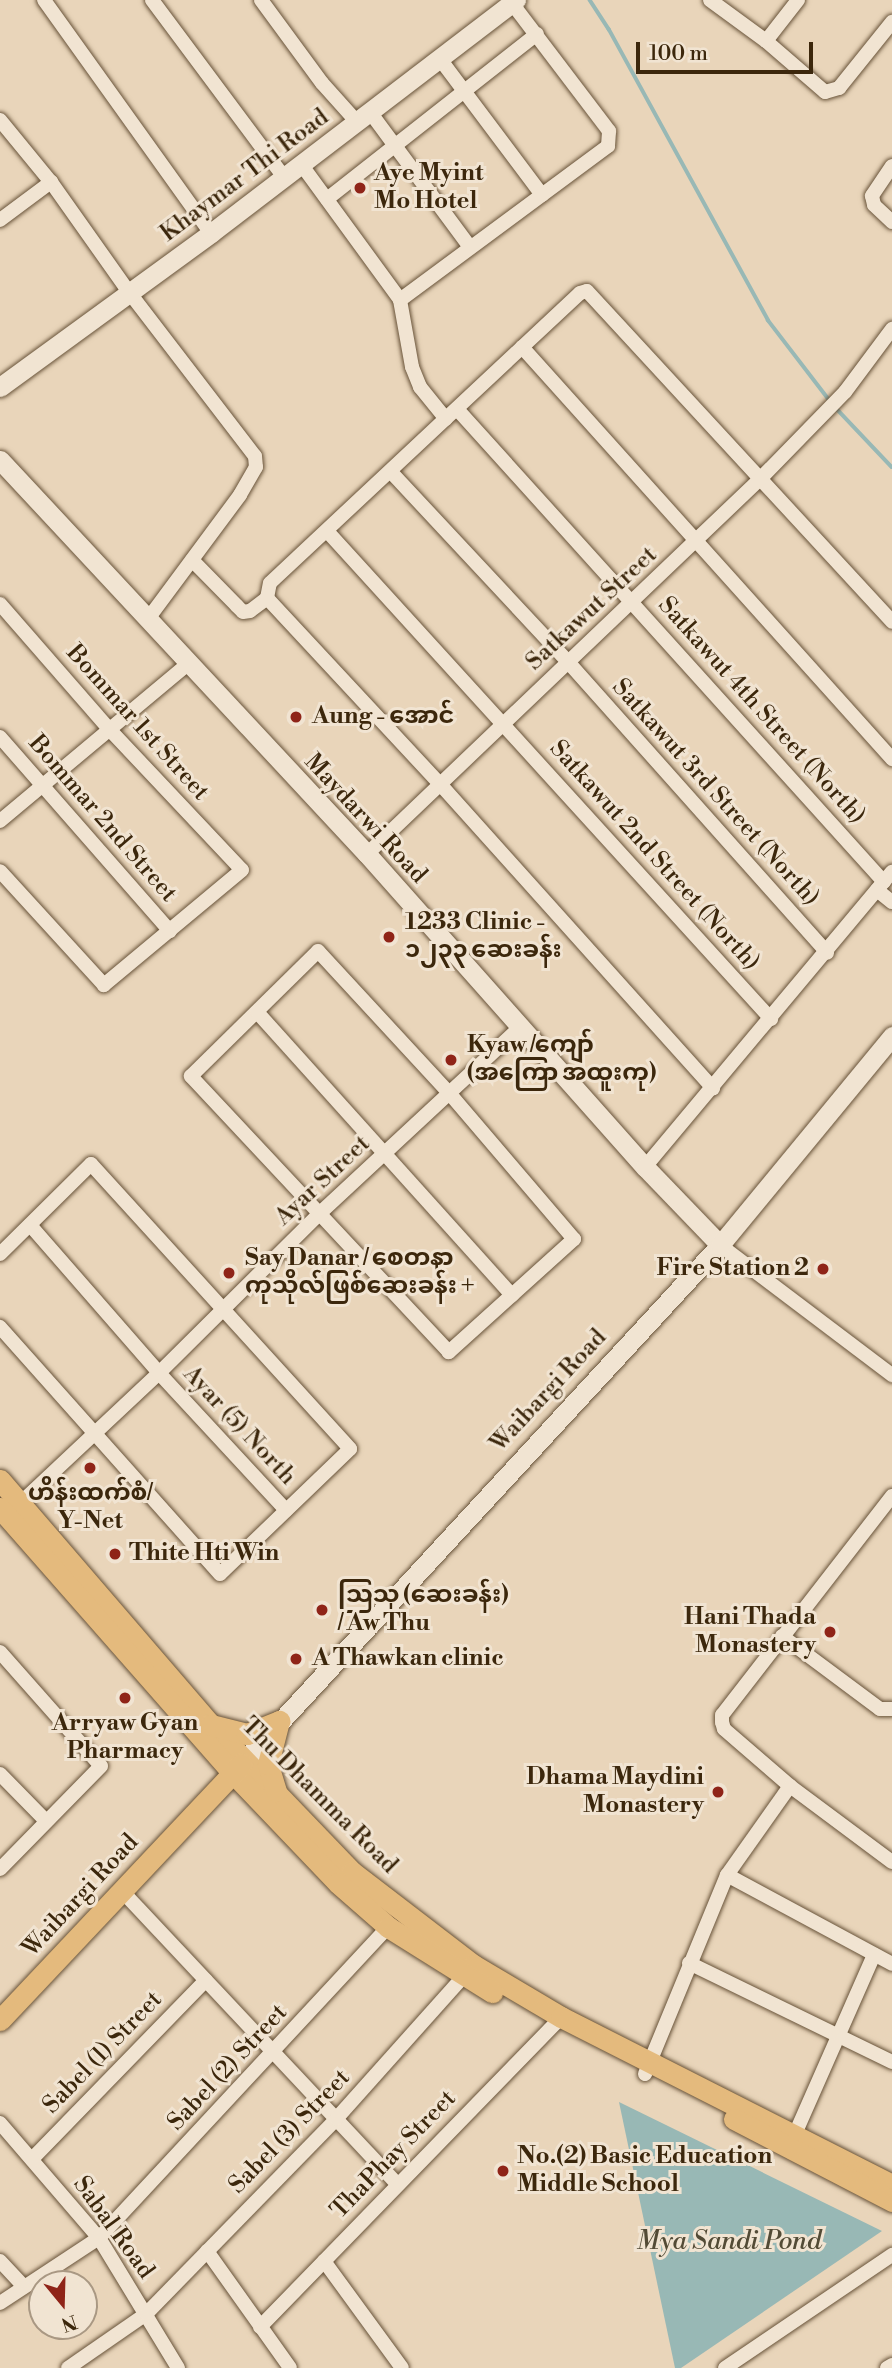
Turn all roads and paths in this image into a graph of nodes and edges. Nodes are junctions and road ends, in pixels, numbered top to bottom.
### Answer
1 (44, 0) edge
2 (152, 0) edge
3 (261, 0) edge
4 (710, 0) edge
5 (798, 0) edge
6 (514, 2) edge
7 (892, 22) edge
8 (537, 34) junction
9 (766, 41) junction
10 (440, 59) junction
11 (464, 92) junction
12 (364, 117) junction
13 (0, 120) edge
14 (396, 146) junction
15 (301, 164) junction
16 (892, 166) edge
17 (284, 177) junction
18 (51, 182) junction
19 (542, 195) junction
20 (327, 199) junction
21 (0, 220) edge
22 (892, 222) edge
23 (211, 233) junction
24 (469, 246) junction
25 (129, 292) junction
26 (400, 300) junction
27 (892, 329) edge
28 (522, 347) junction
29 (0, 387) edge
30 (457, 409) junction
31 (446, 419) junction
32 (0, 460) edge
33 (391, 472) junction
34 (761, 478) junction
35 (327, 531) junction
36 (697, 541) junction
37 (192, 560) junction
38 (267, 597) junction
39 (633, 602) junction
40 (0, 604) edge
41 (148, 619) junction
42 (892, 622) edge
43 (569, 663) junction
44 (188, 664) junction
45 (502, 725) junction
46 (110, 730) junction
47 (0, 737) edge
48 (892, 759) edge
49 (440, 785) junction
50 (44, 786) junction
51 (0, 821) edge
52 (367, 854) junction
53 (0, 871) edge
54 (884, 881) edge
55 (892, 902) edge
56 (170, 932) junction
57 (827, 953) junction
58 (257, 1012) junction
59 (771, 1019) junction
60 (520, 1027) junction
61 (892, 1036) edge
62 (713, 1088) junction
63 (450, 1094) junction
64 (384, 1155) junction
65 (645, 1167) junction
66 (319, 1213) junction
67 (30, 1225) junction
68 (720, 1245) junction
69 (0, 1254) edge
70 (512, 1295) junction
71 (223, 1309) junction
72 (0, 1326) edge
73 (159, 1373) junction
74 (892, 1375) edge
75 (93, 1434) junction
76 (0, 1480) edge
77 (892, 1496) edge
78 (286, 1510) junction
79 (7, 1512) edge
80 (782, 1636) junction
81 (0, 1652) edge
82 (892, 1709) edge
83 (279, 1721) junction
84 (206, 1731) junction
85 (239, 1767) junction
86 (0, 1774) edge
87 (790, 1786) junction
88 (272, 1801) junction
89 (199, 1809) junction
90 (46, 1821) junction
91 (892, 1862) edge
92 (0, 1869) edge
93 (727, 1875) junction
94 (122, 1891) junction
95 (388, 1927) junction
96 (874, 1955) junction
97 (689, 1963) junction
98 (892, 1964) edge
99 (463, 1977) junction
100 (205, 1980) junction
101 (0, 2020) edge
102 (556, 2021) junction
103 (838, 2035) junction
104 (274, 2053) junction
105 (892, 2062) edge
106 (647, 2067) junction
107 (336, 2119) junction
108 (0, 2123) edge
109 (795, 2134) junction
110 (33, 2158) junction
111 (397, 2184) junction
112 (892, 2185) edge
113 (892, 2201) edge
114 (99, 2238) junction
115 (207, 2251) junction
116 (892, 2255) edge
117 (0, 2261) edge
118 (324, 2261) junction
119 (24, 2287) junction
120 (0, 2303) edge
121 (146, 2314) junction
122 (260, 2327) junction
123 (892, 2365) edge
124 (68, 2368) edge
125 (178, 2368) edge
126 (290, 2368) edge
127 (402, 2368) edge
128 (725, 2368) edge
129 (887, 2368) edge

1 - 23 street
2 - 17 street
3 - 12 street
4 - 9 street
5 - 9 street
6 - 8 street
6 - 10 street, Khaymar Thi Road
7 - 9 street
8 - 11 street
8 - 19 street
10 - 11 street
10 - 12 street, Khaymar Thi Road
11 - 14 street
11 - 19 street
12 - 14 street
12 - 15 street, Khaymar Thi Road
13 - 18 street
14 - 20 street
14 - 24 street
15 - 17 street, Khaymar Thi Road
15 - 20 street
16 - 22 street
17 - 23 street, Khaymar Thi Road
18 - 21 street
18 - 25 street
19 - 24 street
20 - 26 street
23 - 25 street, Khaymar Thi Road
24 - 26 street
25 - 29 street, Khaymar Thi Road
25 - 37 street
26 - 31 street
27 - 34 street, Satkawut Street
28 - 30 street
28 - 34 street
28 - 36 street
30 - 31 street
30 - 39 street, Satkawut 4th Street (North)
31 - 33 street
32 - 41 street, Maydarwi Road
33 - 35 street
33 - 43 street, Satkawut 3rd Street (North)
34 - 36 street, Satkawut Street
34 - 42 street
35 - 38 street
35 - 45 street, Satkawut 2nd Street (North)
36 - 39 street, Satkawut Street
36 - 48 street
37 - 38 street
37 - 41 street
38 - 49 street
39 - 43 street, Satkawut Street
39 - 54 street, Satkawut 4th Street (North)
40 - 46 street, Bommar 1st Street
41 - 44 street, Maydarwi Road
43 - 45 street, Satkawut Street
43 - 57 street, Satkawut 3rd Street (North)
44 - 46 street
44 - 52 street, Maydarwi Road
45 - 49 street, Satkawut Street
45 - 59 street, Satkawut 2nd Street (North)
46 - 50 street
46 - 56 street, Bommar 1st Street
47 - 50 street, Bommar 2nd Street
49 - 52 street, Satkawut Street
49 - 62 street
50 - 51 street
50 - 56 street, Bommar 2nd Street
52 - 60 street, Maydarwi Road
53 - 56 street
54 - 55 street, Satkawut 4th Street (North)
54 - 57 street
57 - 59 street
58 - 63 street
58 - 64 street
58 - 66 street
59 - 62 street
60 - 63 street, Ayar Street
60 - 65 street, Maydarwi Road
61 - 68 street, Waibargi Road
62 - 65 street
63 - 64 street, Ayar Street
63 - 70 street
64 - 66 street, Ayar Street
64 - 70 street
65 - 68 street, Maydarwi Road
66 - 70 street
66 - 71 street, Ayar Street
67 - 69 street
67 - 71 street
67 - 73 street, Ayar (5) North
68 - 74 street
68 - 83 street, Waibargi Road
71 - 73 street, Ayar Street
71 - 78 street
72 - 75 street
73 - 75 street, Ayar Street
73 - 78 street, Ayar (5) North
75 - 78 street
75 - 79 street, Ayar Street
76 - 79 main road, Thu Dhamma Road
77 - 80 street
79 - 84 main road, Thu Dhamma Road
80 - 82 street
80 - 87 street
81 - 90 street
83 - 84 main road
83 - 85 street, Waibargi Road
83 - 88 main road
84 - 85 main road, Thu Dhamma Road
84 - 89 main road
85 - 88 main road, Thu Dhamma Road
85 - 89 main road, Waibargi Road
86 - 90 street
87 - 91 street
87 - 93 street
88 - 89 main road
88 - 95 main road, Thu Dhamma Road
88 - 102 main road, Thu Dhamma Road
89 - 94 main road, Waibargi Road
90 - 92 street
93 - 96 street
93 - 97 street
94 - 100 street
94 - 101 main road, Waibargi Road
95 - 99 main road, Thu Dhamma Road
95 - 104 street, Sabel (2) Street
96 - 98 street
96 - 103 street
97 - 103 street
97 - 106 street
99 - 102 main road, Thu Dhamma Road
99 - 107 street, Sabel (3) Street
100 - 104 street
100 - 110 street, Sabel (1) Street
102 - 106 main road, Thu Dhamma Road
102 - 111 street, ThaPhay Street
103 - 105 street
103 - 109 street
104 - 107 street
104 - 114 street, Sabel (2) Street
106 - 109 main road, Thu Dhamma Road
106 - 113 main road, Thu Dhamma Road
107 - 111 street
107 - 115 street, Sabel (3) Street
108 - 110 street, Sabal Road
109 - 112 main road, Thu Dhamma Road
110 - 114 street, Sabal Road
111 - 118 street, ThaPhay Street
114 - 119 street, Sabel (2) Street
114 - 121 street, Sabal Road
115 - 121 street, Sabel (3) Street
115 - 122 street
116 - 128 street
117 - 119 street
118 - 122 street, ThaPhay Street
118 - 127 street
119 - 120 street, Sabel (2) Street
121 - 124 street, Sabel (3) Street
121 - 125 street, Sabal Road
122 - 126 street
123 - 129 street

